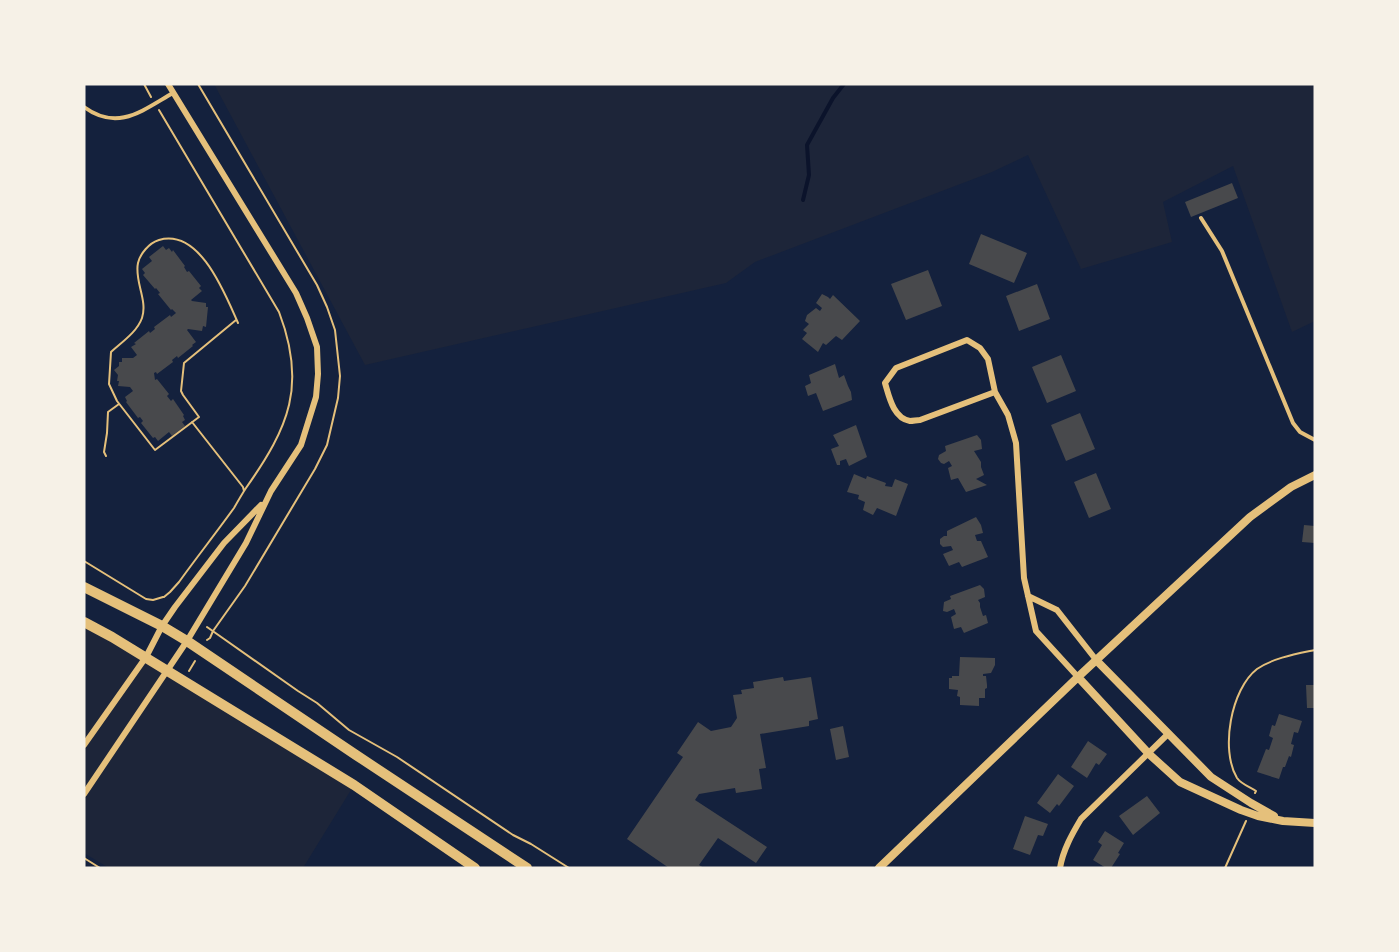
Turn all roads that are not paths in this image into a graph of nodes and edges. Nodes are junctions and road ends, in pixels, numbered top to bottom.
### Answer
1 (168, 84) edge
2 (173, 93) junction
3 (84, 107) edge
4 (1201, 218) dead end
5 (995, 392) junction
6 (1315, 440) edge
7 (1315, 475) edge
8 (265, 502) junction
9 (84, 587) edge
10 (1028, 596) junction
11 (84, 622) edge
12 (162, 626) junction
13 (188, 640) junction
14 (146, 657) junction
15 (1097, 661) junction
16 (168, 671) junction
17 (1078, 677) junction
18 (1168, 734) junction
19 (84, 745) edge
20 (1149, 753) junction
21 (84, 794) edge
22 (1283, 821) junction
23 (1315, 823) edge
24 (475, 868) edge
25 (527, 868) edge
26 (879, 868) edge
27 (1060, 868) edge

1 - 2 street
2 - 3 lane
2 - 8 street
4 - 6 lane
5 - 5 street
5 - 10 street
7 - 15 street
8 - 12 street
8 - 13 street
9 - 12 main road
10 - 15 street
10 - 17 street
11 - 14 main road
12 - 13 main road
12 - 14 street
13 - 16 street
13 - 25 main road
14 - 16 main road
14 - 19 street
15 - 17 street
15 - 18 street
16 - 21 street
16 - 24 main road
17 - 20 street
17 - 26 street
18 - 20 street
18 - 22 street
20 - 22 street
20 - 27 street
22 - 23 street

